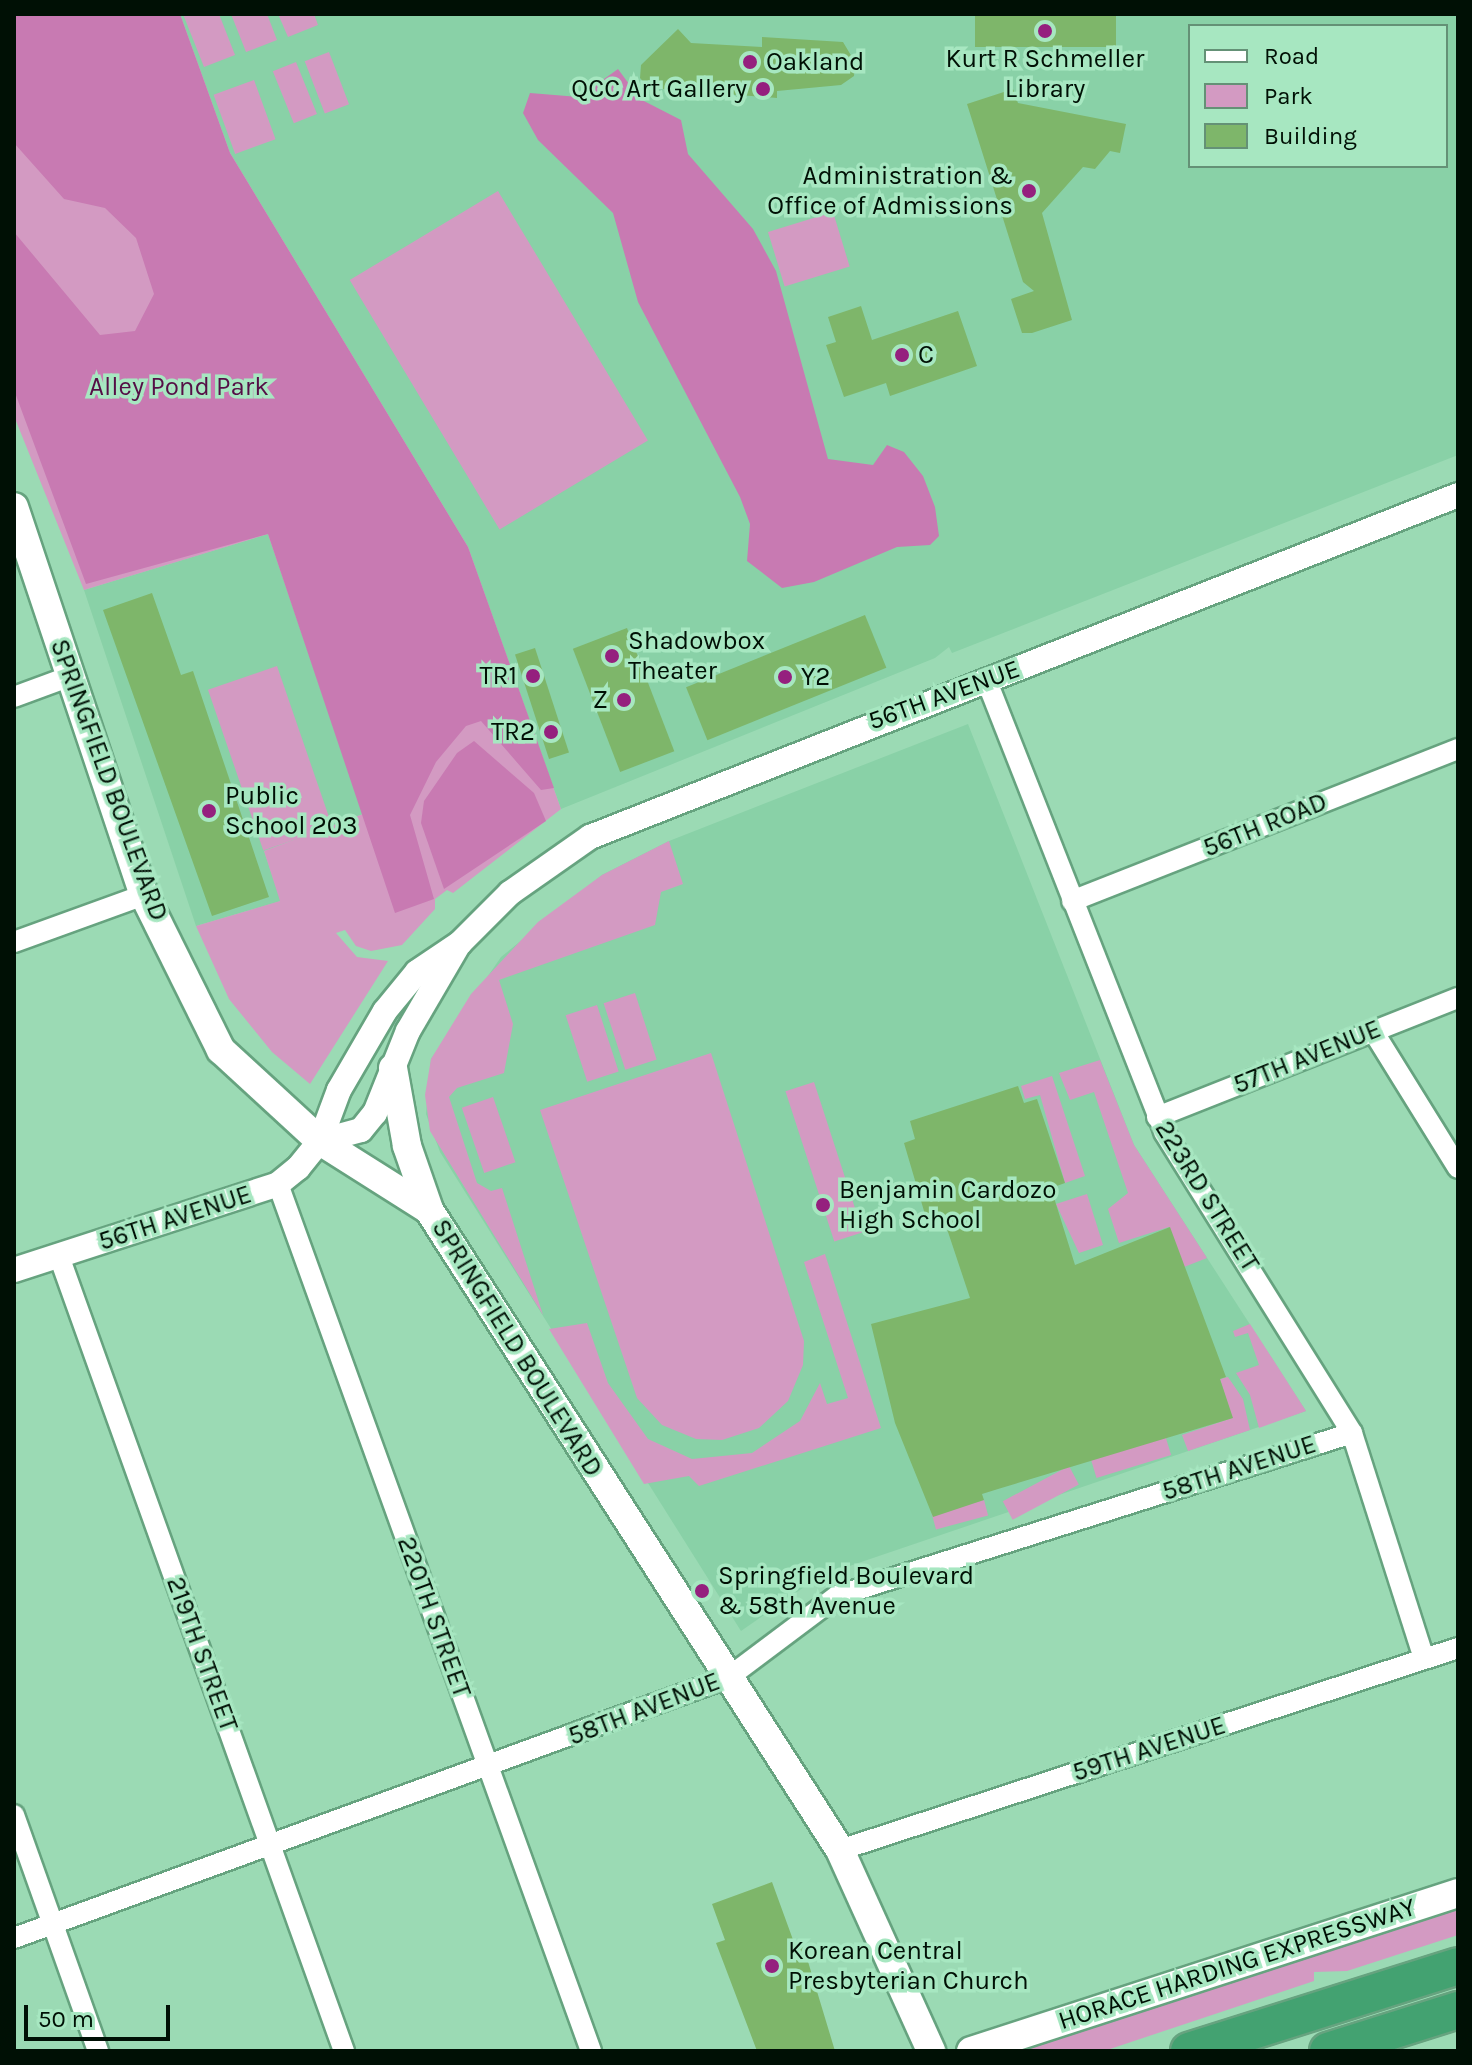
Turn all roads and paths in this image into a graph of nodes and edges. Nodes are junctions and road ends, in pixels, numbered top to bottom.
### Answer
1 (1458, 495) edge
2 (14, 507) edge
3 (71, 676) junction
4 (986, 679) junction
5 (14, 697) edge
6 (1458, 749) edge
7 (144, 895) junction
8 (1072, 901) junction
9 (14, 942) edge
10 (460, 943) junction
11 (1458, 998) edge
12 (1373, 1031) junction
13 (393, 1068) junction
14 (1157, 1117) junction
15 (320, 1141) junction
16 (1458, 1168) edge
17 (278, 1184) junction
18 (429, 1210) junction
19 (59, 1256) junction
20 (14, 1270) edge
21 (1352, 1433) junction
22 (1458, 1648) edge
23 (1424, 1659) junction
24 (729, 1677) junction
25 (489, 1767) junction
26 (14, 1815) edge
27 (270, 1846) junction
28 (840, 1850) junction
29 (1458, 1893) edge
30 (52, 1924) junction
31 (14, 1938) edge
32 (1458, 1966) edge
33 (1458, 2010) edge
34 (98, 2051) edge
35 (344, 2051) edge
36 (591, 2051) edge
37 (931, 2051) edge
38 (971, 2051) edge
39 (1189, 2051) edge
40 (1328, 2051) edge

1 - 4 street, 56TH AVENUE
2 - 3 main road, SPRINGFIELD BOULEVARD
3 - 5 street
3 - 7 main road, SPRINGFIELD BOULEVARD
4 - 8 street, 223RD STREET
4 - 10 street, 56TH AVENUE
6 - 8 street, 56TH ROAD
7 - 9 street
7 - 15 main road, SPRINGFIELD BOULEVARD
8 - 14 street, 223RD STREET
10 - 13 street, 56TH AVENUE
10 - 15 street, 56TH AVENUE
11 - 12 street, 57TH AVENUE
12 - 14 street, 57TH AVENUE
12 - 16 street
13 - 15 street, 56TH AVENUE
13 - 18 main road
14 - 21 street, 223RD STREET
15 - 17 street, 56TH AVENUE
15 - 18 main road, SPRINGFIELD BOULEVARD
17 - 19 street, 56TH AVENUE
17 - 25 street, 220TH STREET
18 - 24 main road, SPRINGFIELD BOULEVARD
19 - 20 street, 56TH AVENUE
19 - 27 street, 219TH STREET
21 - 23 street, 223RD STREET
21 - 24 street, 58TH AVENUE
22 - 23 street, 59TH AVENUE
23 - 28 street, 59TH AVENUE
24 - 25 street, 58TH AVENUE
24 - 28 main road, SPRINGFIELD BOULEVARD
25 - 27 street, 58TH AVENUE
25 - 36 street, 220TH STREET
26 - 30 street
27 - 30 street, 58TH AVENUE
27 - 35 street, 219TH STREET
28 - 37 main road, SPRINGFIELD BOULEVARD
29 - 38 main road, HORACE HARDING EXPRESSWAY
30 - 31 street, 58TH AVENUE
30 - 34 street
32 - 39 highway
33 - 40 highway

